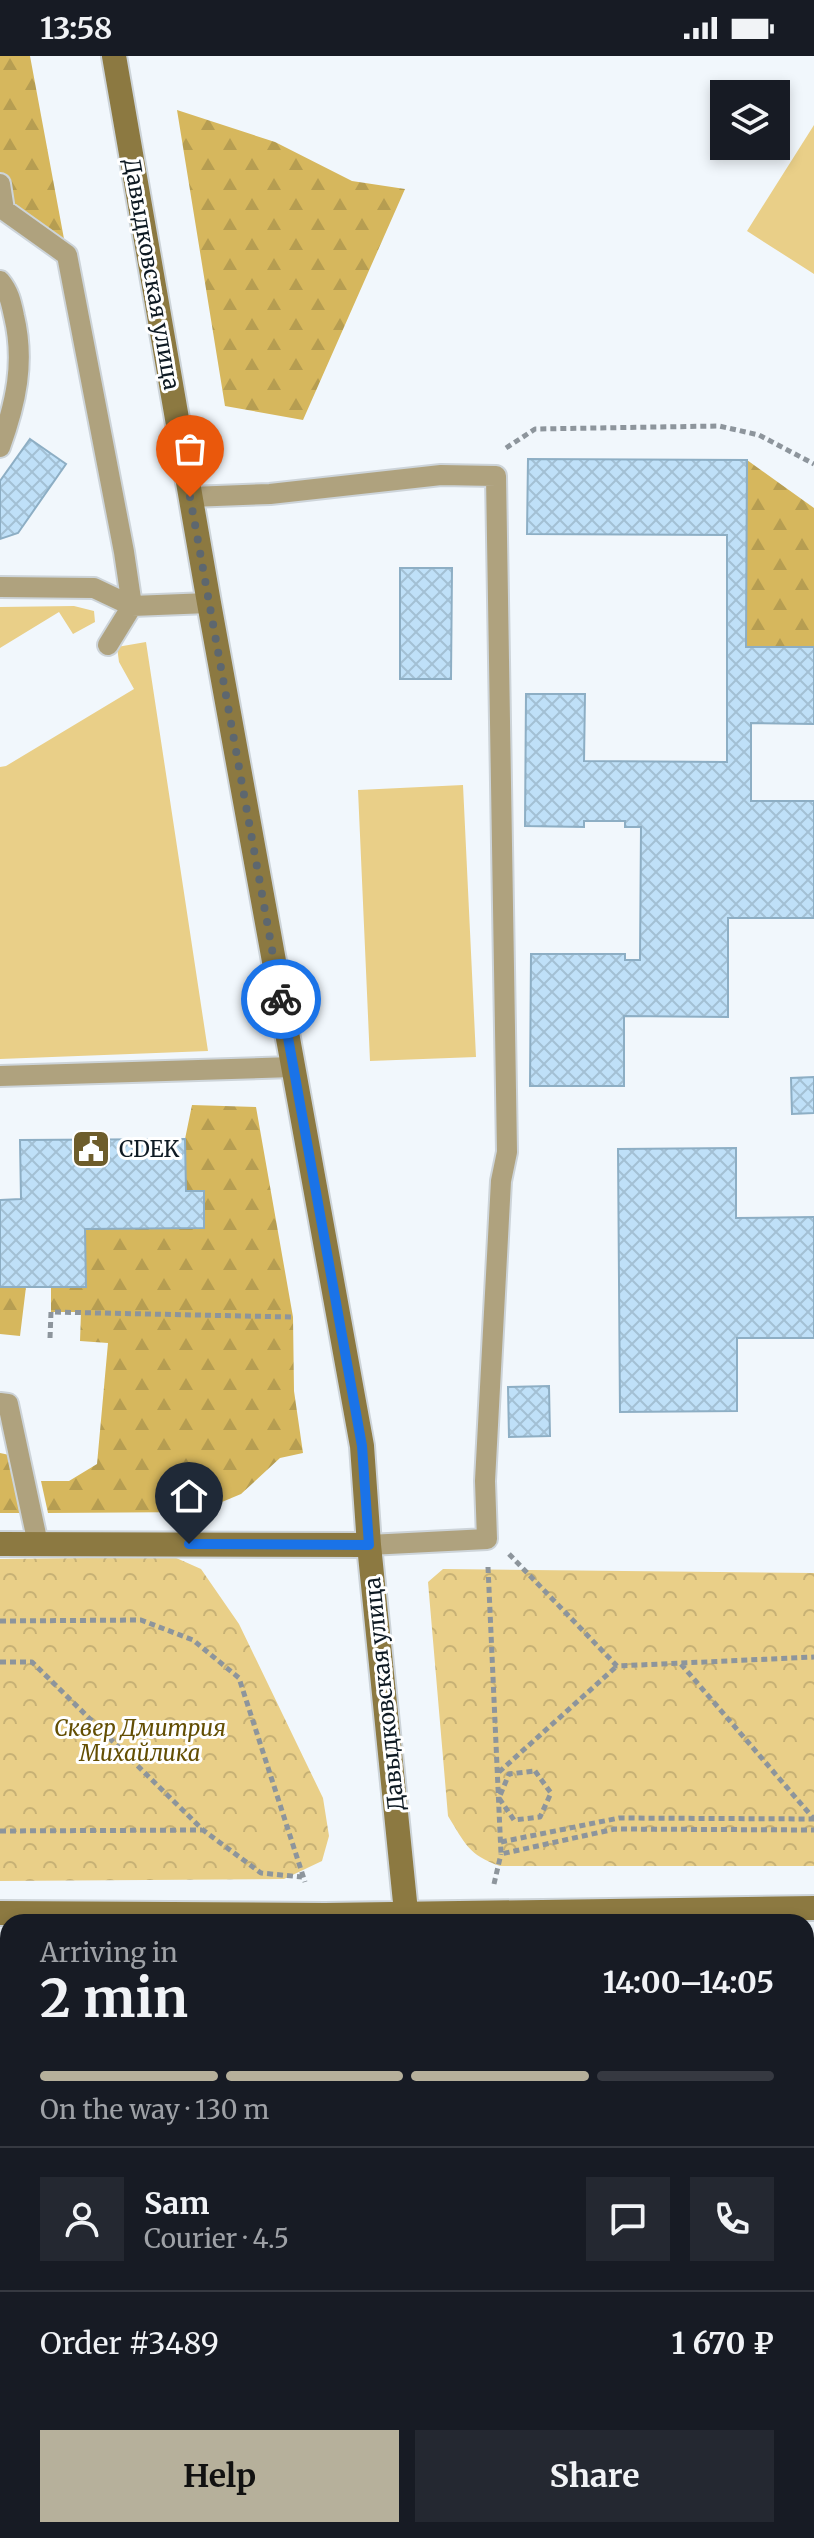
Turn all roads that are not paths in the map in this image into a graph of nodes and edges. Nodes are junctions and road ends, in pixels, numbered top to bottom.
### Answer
1 (114, 56) edge
2 (0, 184) edge
3 (0, 281) edge
4 (0, 447) edge
5 (190, 497) junction
6 (0, 587) edge
7 (209, 603) junction
8 (132, 606) junction
9 (108, 645) dead end
10 (293, 1067) junction
11 (0, 1076) edge
12 (0, 1403) edge
13 (0, 1544) edge
14 (38, 1544) junction
15 (369, 1545) junction
16 (814, 1908) edge
17 (0, 1913) edge
18 (81, 1914) edge
19 (406, 1914) edge
20 (453, 1914) edge

1 - 5 street, Давыдковская улица
2 - 8 lane
3 - 4 lane
5 - 7 street, Давыдковская улица
5 - 15 lane
6 - 8 lane
7 - 8 lane
7 - 10 street, Давыдковская улица
8 - 9 lane
10 - 11 lane
10 - 15 street, Давыдковская улица
12 - 14 lane
13 - 14 street
14 - 15 street
15 - 19 street, Давыдковская улица
16 - 20 street
17 - 18 street

